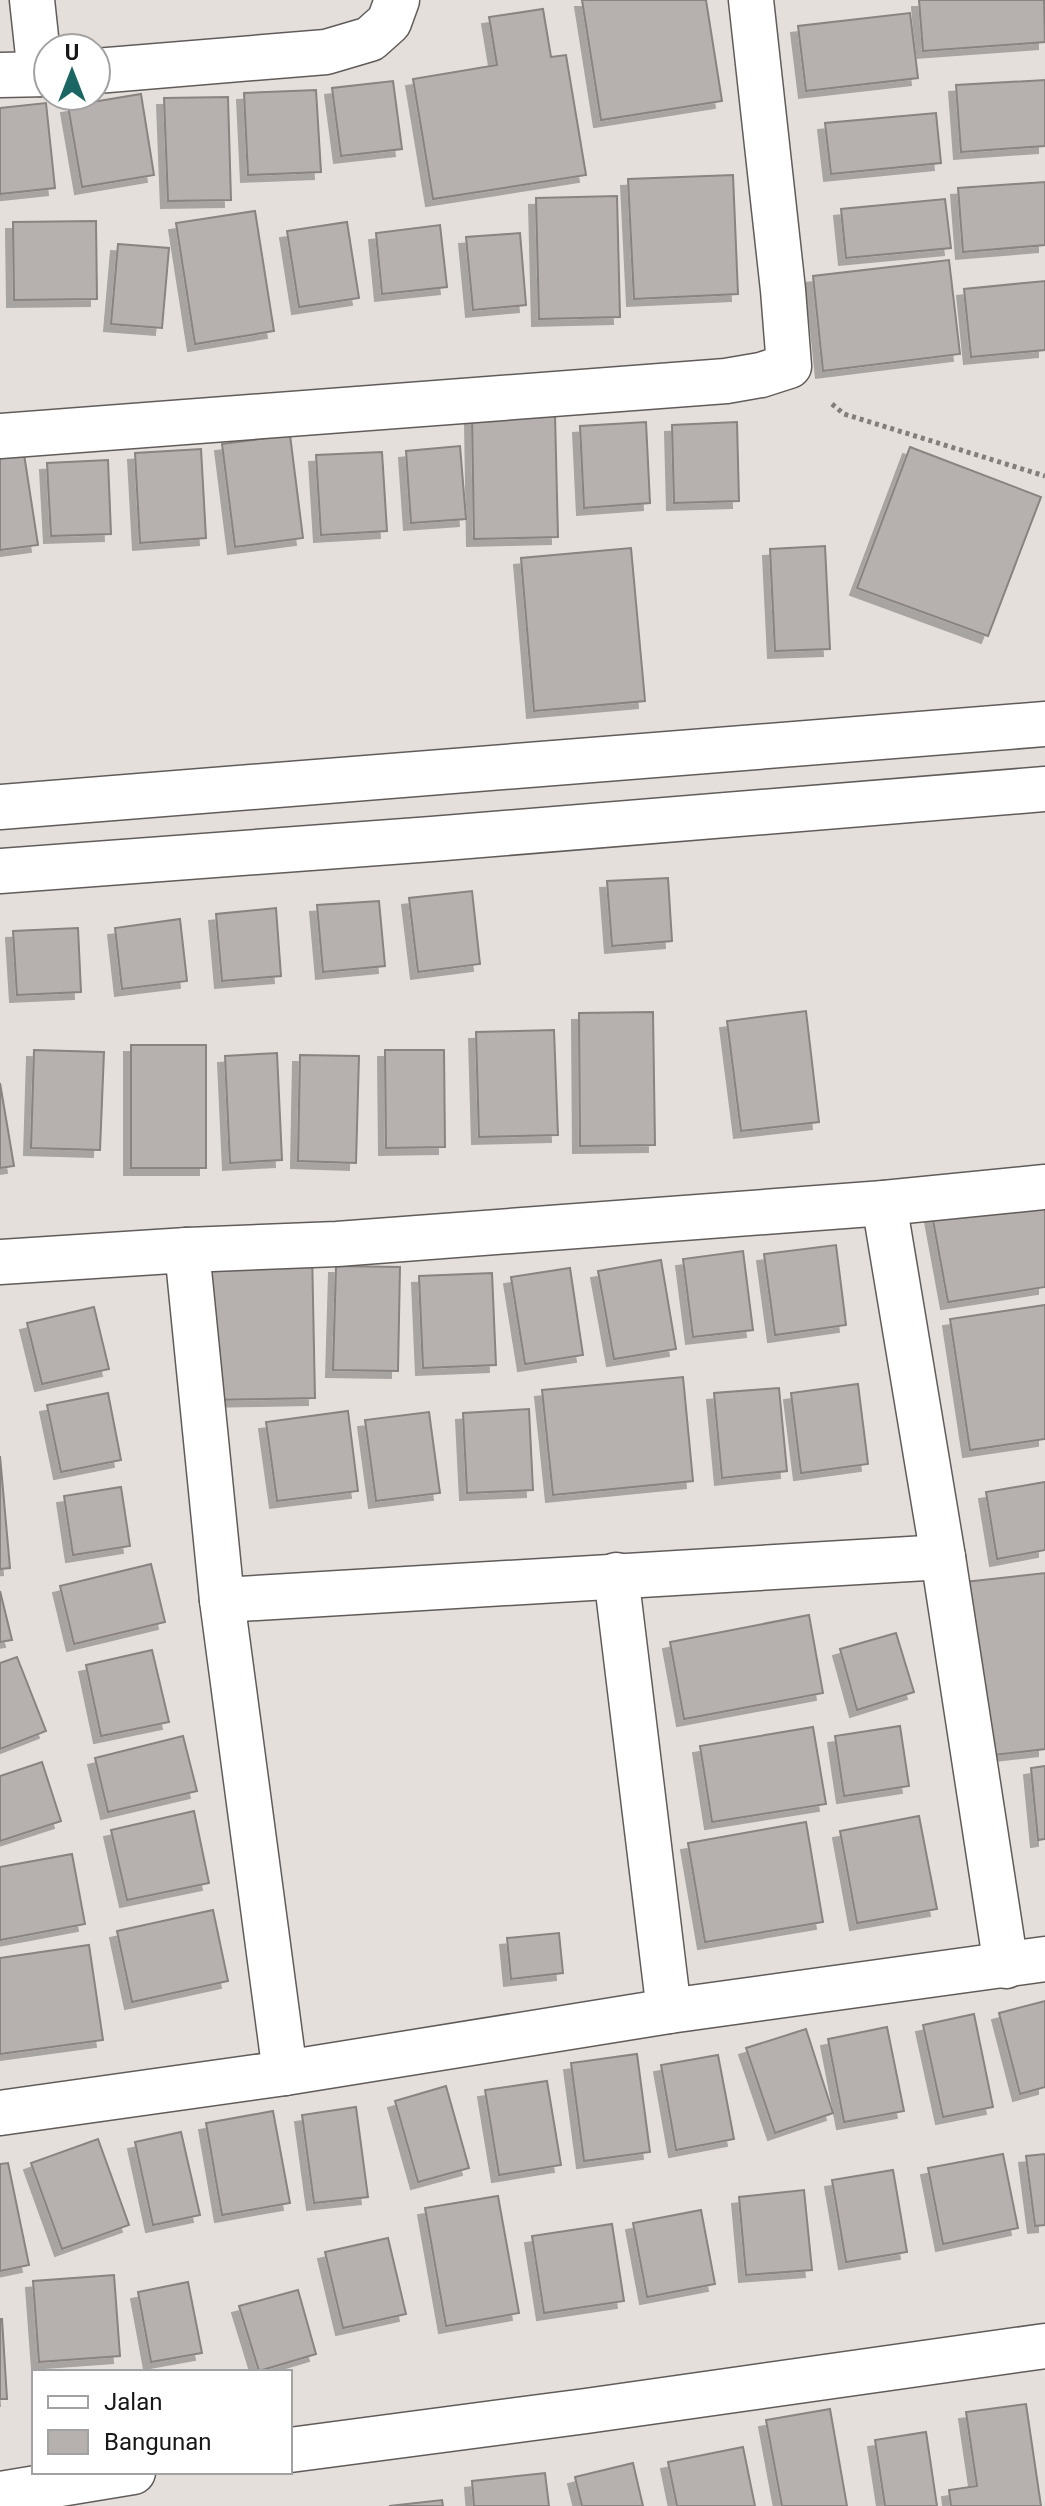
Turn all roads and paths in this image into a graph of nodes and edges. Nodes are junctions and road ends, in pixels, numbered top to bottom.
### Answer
1 (32, 0) edge
2 (397, 0) edge
3 (751, 0) edge
4 (112, 70) edge
5 (29, 74) edge
6 (789, 366) junction
7 (0, 436) edge
8 (1045, 476) edge
9 (1045, 724) edge
10 (1045, 789) edge
11 (0, 807) edge
12 (0, 871) edge
13 (1045, 1187) edge
14 (884, 1203) junction
15 (187, 1250) junction
16 (0, 1262) edge
17 (943, 1557) junction
18 (616, 1575) junction
19 (222, 1600) junction
20 (1026, 1962) edge
21 (669, 2011) junction
22 (285, 2073) junction
23 (0, 2113) edge
24 (1045, 2346) edge
25 (292, 2450) edge
26 (121, 2474) edge
27 (0, 2494) edge

1 - 5 street
2 - 4 street
3 - 6 street
6 - 7 street
6 - 8 path
9 - 11 street
10 - 12 street
13 - 14 street
14 - 15 street
14 - 17 street
15 - 16 street
15 - 19 street
17 - 18 street
17 - 20 street
18 - 19 street
18 - 21 street
19 - 22 street
20 - 21 street
21 - 22 street
22 - 23 street
24 - 25 street
26 - 27 street

